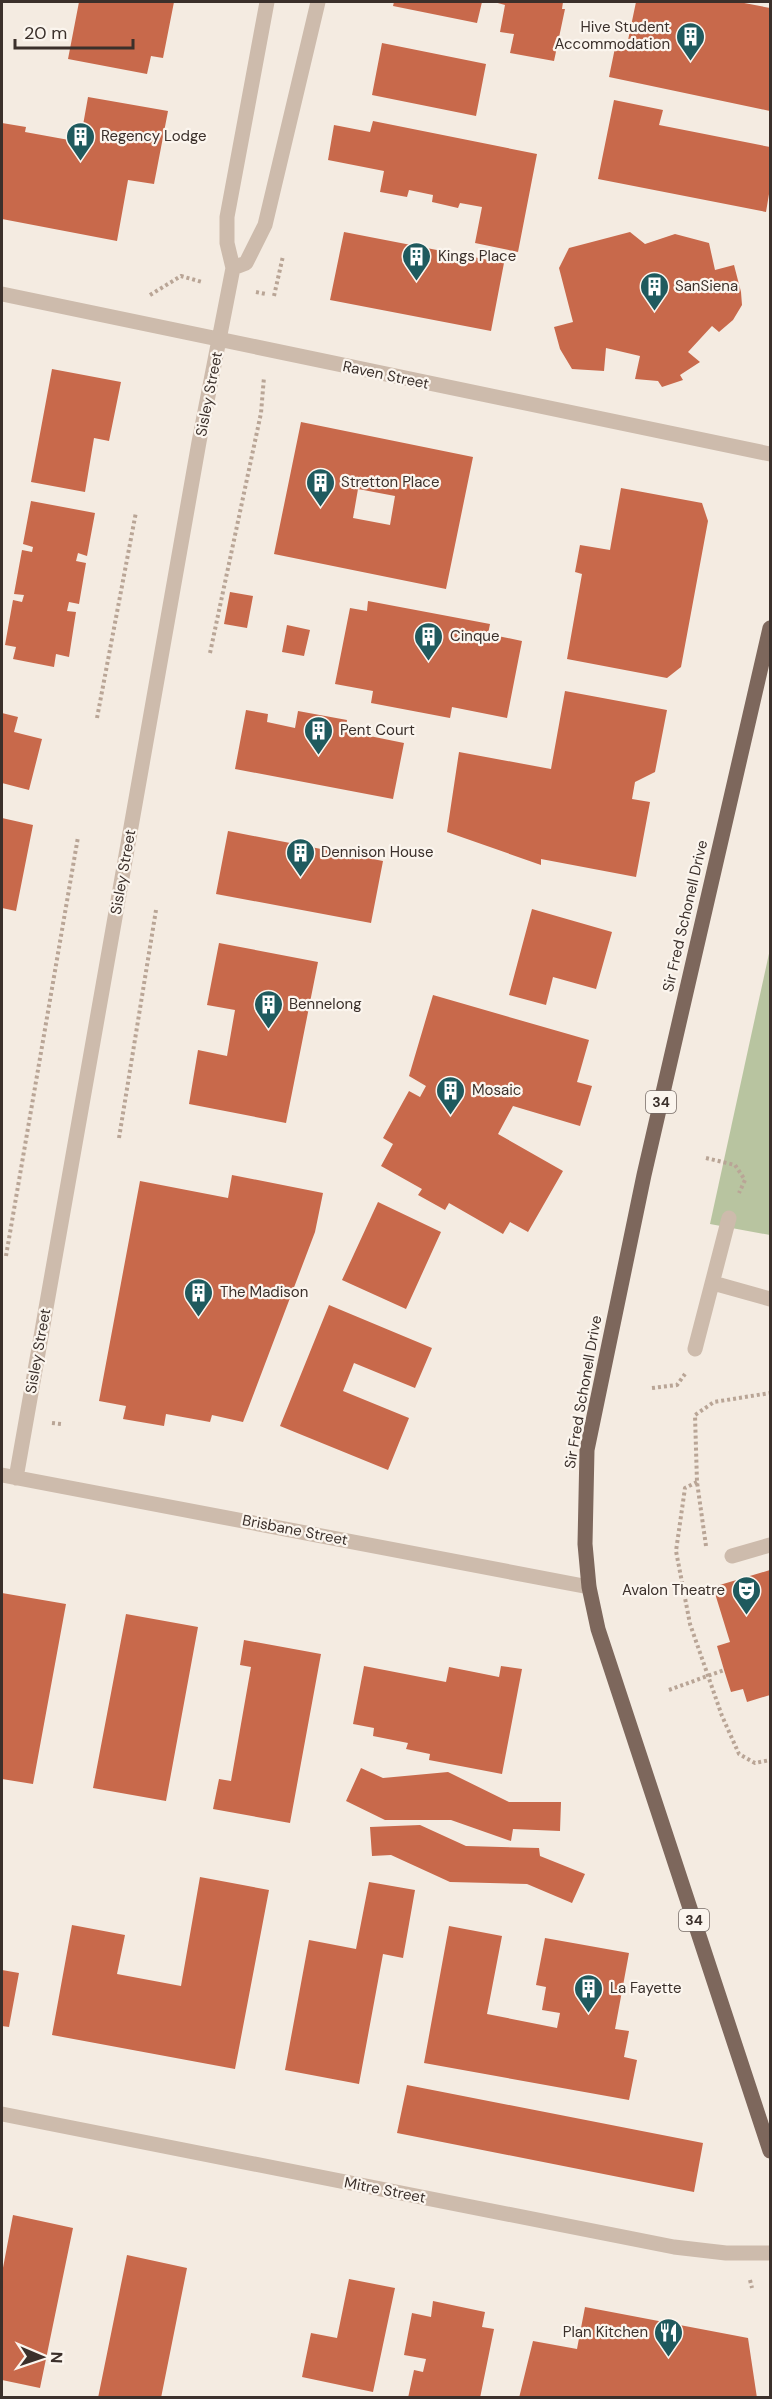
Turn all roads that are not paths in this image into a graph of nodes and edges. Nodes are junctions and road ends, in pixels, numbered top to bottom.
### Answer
1 (267, 2) edge
2 (318, 2) edge
3 (233, 268) junction
4 (2, 294) edge
5 (219, 340) junction
6 (771, 454) edge
7 (771, 628) edge
8 (729, 1218) road end
9 (713, 1283) junction
10 (771, 1299) edge
11 (695, 1349) dead end
12 (9, 1477) edge
13 (771, 1545) edge
14 (732, 1556) dead end
15 (589, 1587) junction
16 (2, 2114) edge
17 (771, 2151) edge
18 (771, 2253) edge

1 - 3 street, Sisley Street
2 - 3 street
3 - 5 street, Sisley Street
4 - 5 street, Raven Street
5 - 6 street, Raven Street
5 - 12 street, Sisley Street
7 - 15 main road, Sir Fred Schonell Drive / 34
8 - 9 street
9 - 10 street
9 - 11 street
12 - 15 street, Brisbane Street
13 - 14 street
15 - 17 main road, Sir Fred Schonell Drive / 34
16 - 18 street, Mitre Street

